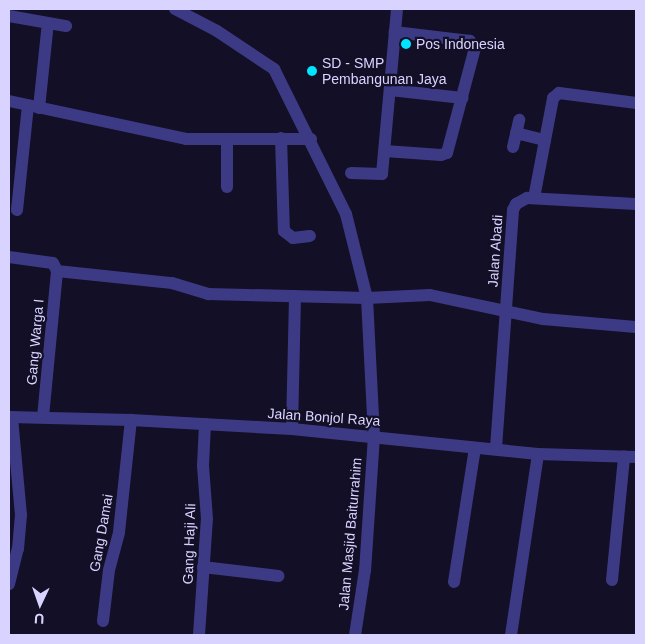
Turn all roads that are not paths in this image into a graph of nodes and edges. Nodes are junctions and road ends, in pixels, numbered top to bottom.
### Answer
1 (175, 9) edge
2 (397, 9) edge
3 (9, 16) edge
4 (48, 24) junction
5 (66, 26) dead end
6 (395, 32) junction
7 (390, 90) junction
8 (463, 98) junction
9 (9, 101) edge
10 (636, 103) edge
11 (33, 107) junction
12 (281, 138) junction
13 (311, 139) junction
14 (545, 140) junction
15 (227, 142) junction
16 (513, 147) dead end
17 (384, 151) junction
18 (351, 173) dead end
19 (228, 187) dead end
20 (534, 198) junction
21 (636, 204) edge
22 (17, 210) dead end
23 (310, 236) dead end
24 (9, 257) edge
25 (57, 271) junction
26 (295, 296) junction
27 (367, 298) junction
28 (506, 312) junction
29 (636, 327) edge
30 (10, 417) edge
31 (43, 417) junction
32 (130, 420) junction
33 (205, 424) junction
34 (292, 429) junction
35 (374, 436) junction
36 (475, 448) junction
37 (496, 448) junction
38 (538, 454) junction
39 (630, 457) edge
40 (203, 567) junction
41 (278, 576) dead end
42 (612, 580) dead end
43 (454, 582) dead end
44 (9, 584) edge
45 (103, 621) dead end
46 (199, 635) edge
47 (354, 635) edge
48 (511, 635) edge

1 - 13 street
2 - 6 street
3 - 4 street
4 - 5 street
4 - 11 street
6 - 7 street
6 - 8 street
7 - 8 street
7 - 17 street
8 - 17 street
9 - 11 street
10 - 14 street
11 - 15 street
11 - 22 street
12 - 13 street
12 - 15 street
12 - 23 street
13 - 27 street
14 - 16 street
14 - 20 street
15 - 19 street
17 - 18 street
20 - 21 street
20 - 28 street, Jalan Abadi
24 - 25 street
25 - 26 street
25 - 31 street, Gang Warga I
26 - 27 street
26 - 34 street
27 - 28 street
27 - 35 street
28 - 29 street
28 - 37 street, Jalan Abadi
30 - 31 street, Jalan Bonjol Raya
30 - 44 street
31 - 32 street, Jalan Bonjol Raya
32 - 33 street, Jalan Bonjol Raya
32 - 45 street, Gang Damai
33 - 34 street, Jalan Bonjol Raya
33 - 40 street, Gang Haji Ali
34 - 35 street, Jalan Bonjol Raya
35 - 36 street, Jalan Bonjol Raya
35 - 47 street, Jalan Masjid Baiturrahim
36 - 37 street, Jalan Bonjol Raya
36 - 43 street
37 - 38 street, Jalan Bonjol Raya
38 - 39 street, Jalan Bonjol Raya
38 - 48 street
39 - 42 street
40 - 41 street
40 - 46 street, Gang Haji Ali

